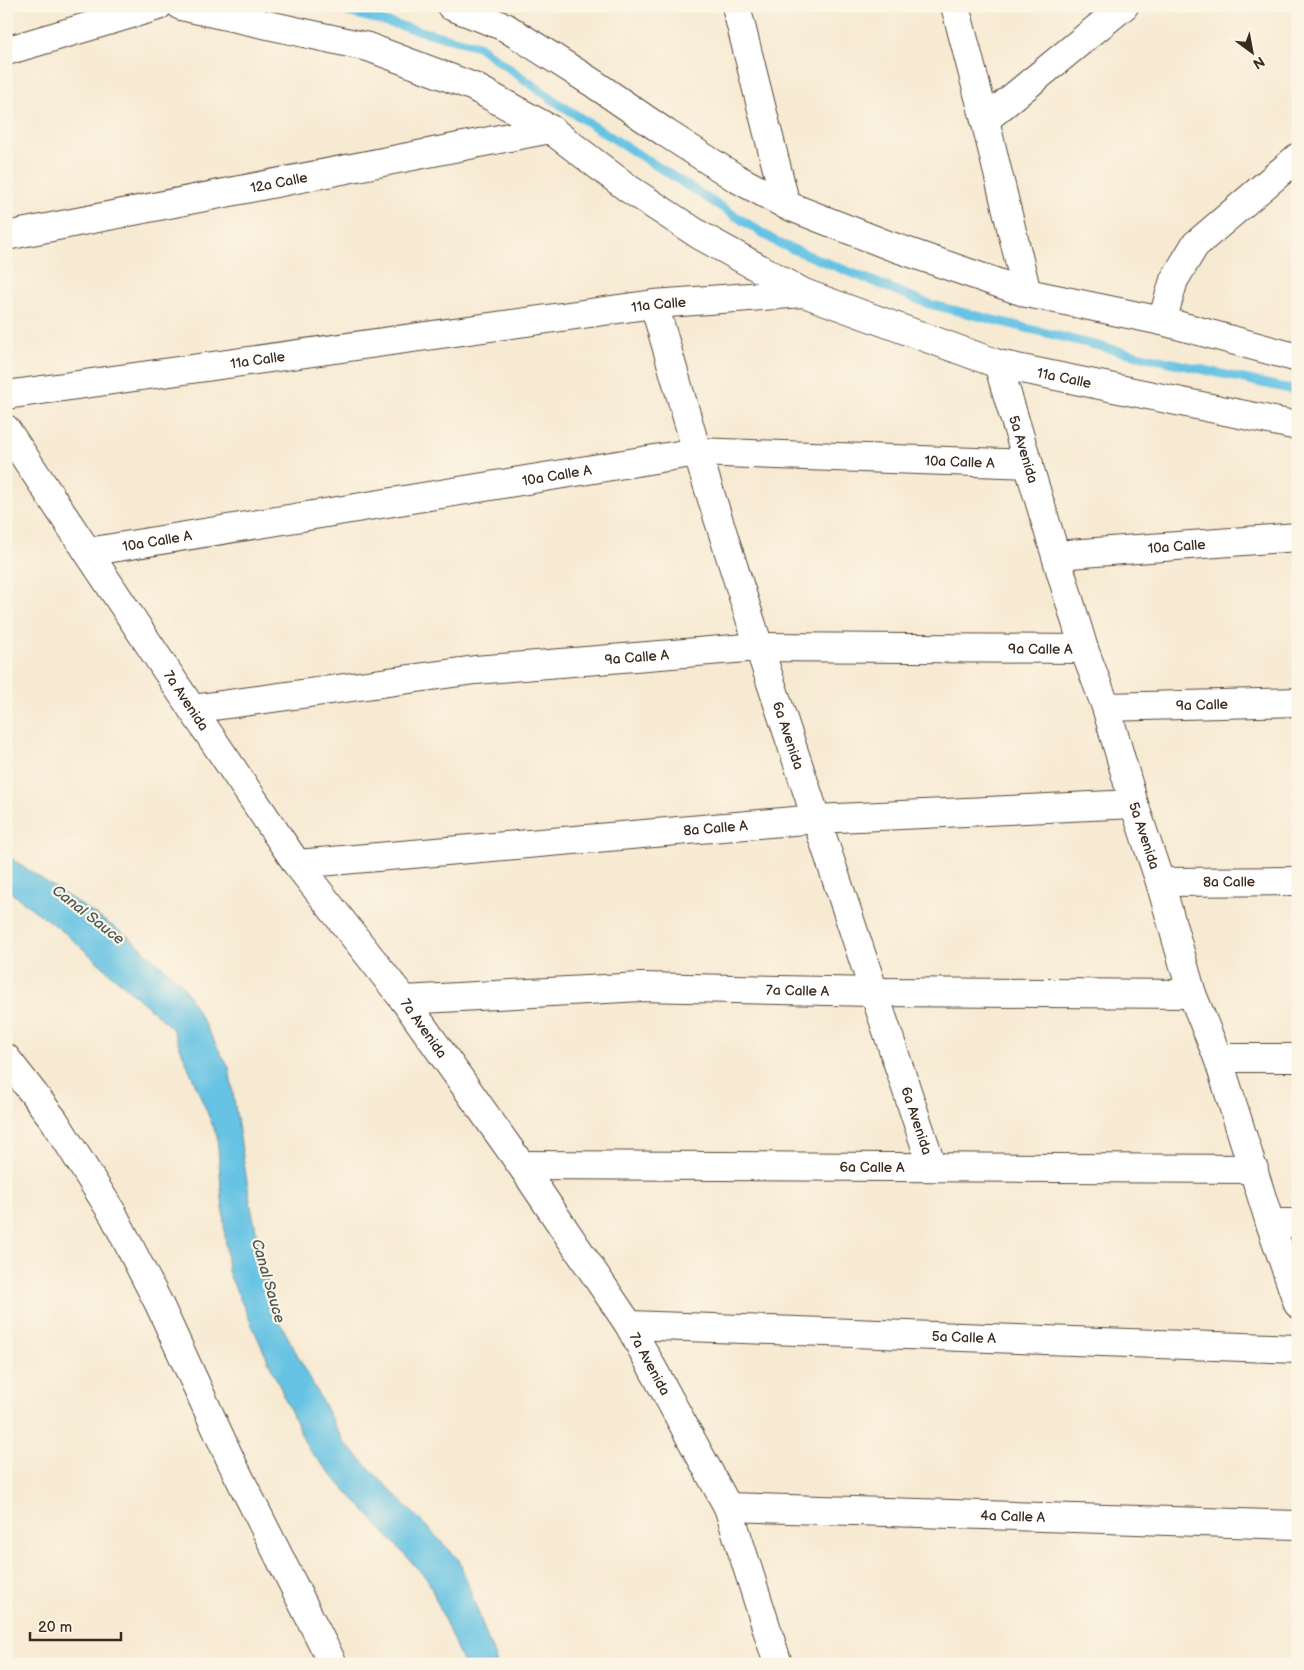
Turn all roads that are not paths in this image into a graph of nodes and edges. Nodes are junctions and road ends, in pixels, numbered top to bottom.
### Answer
1 (158, 6) edge
2 (181, 6) edge
3 (451, 6) edge
4 (736, 6) edge
5 (955, 6) edge
6 (1124, 6) edge
7 (502, 16) edge
8 (6, 52) edge
9 (986, 120) junction
10 (550, 129) junction
11 (1298, 157) edge
12 (786, 205) junction
13 (6, 236) edge
14 (804, 293) junction
15 (1027, 293) junction
16 (654, 304) junction
17 (1162, 321) junction
18 (1298, 358) edge
19 (998, 364) junction
20 (6, 395) edge
21 (1298, 426) edge
22 (6, 429) edge
23 (697, 452) junction
24 (1029, 464) junction
25 (1298, 537) edge
26 (88, 552) junction
27 (1056, 554) junction
28 (759, 647) junction
29 (1084, 649) junction
30 (1298, 702) edge
31 (1106, 707) junction
32 (192, 709) junction
33 (1134, 804) junction
34 (816, 819) junction
35 (297, 864) junction
36 (1298, 881) edge
37 (1160, 882) junction
38 (874, 992) junction
39 (1192, 994) junction
40 (404, 1000) junction
41 (6, 1058) edge
42 (1218, 1058) junction
43 (1298, 1058) edge
44 (521, 1165) junction
45 (932, 1166) junction
46 (1254, 1169) junction
47 (1270, 1223) junction
48 (1298, 1223) edge
49 (1298, 1304) edge
50 (630, 1325) junction
51 (1298, 1349) edge
52 (728, 1507) junction
53 (1298, 1525) edge
54 (333, 1664) edge
55 (778, 1664) edge

1 - 8 street
2 - 10 street
3 - 7 street
4 - 12 street
5 - 9 street
6 - 9 street
7 - 12 street
9 - 15 street
10 - 13 street, 12a Calle
10 - 14 street
11 - 17 street
12 - 15 street
14 - 16 street, 11a Calle
14 - 19 street, 11a Calle
15 - 17 street
16 - 20 street, 11a Calle
16 - 23 street, 6a Avenida
17 - 18 street
19 - 21 street, 11a Calle
19 - 24 street, 5a Avenida
22 - 26 street, 7a Avenida
23 - 24 street, 10a Calle A
23 - 26 street, 10a Calle A
23 - 28 street, 6a Avenida
24 - 27 street, 5a Avenida
25 - 27 street, 10a Calle
26 - 32 street, 7a Avenida
27 - 29 street, 5a Avenida
28 - 29 street, 9a Calle A
28 - 32 street, 9a Calle A
28 - 34 street, 6a Avenida
29 - 31 street, 5a Avenida
30 - 31 street, 9a Calle
31 - 33 street, 5a Avenida
32 - 35 street, 7a Avenida
33 - 34 street, 8a Calle A
33 - 37 street, 5a Avenida
34 - 35 street, 8a Calle A
34 - 38 street, 6a Avenida
35 - 40 street, 7a Avenida
36 - 37 street, 8a Calle
37 - 39 street, 5a Avenida
38 - 39 street, 7a Calle A
38 - 40 street, 7a Calle A
38 - 45 street, 6a Avenida
39 - 42 street, 5a Avenida
40 - 44 street, 7a Avenida
41 - 54 street
42 - 43 street
42 - 46 street, 5a Avenida
44 - 45 street, 6a Calle A
44 - 50 street, 7a Avenida
45 - 46 street, 6a Calle A
46 - 47 street, 5a Avenida
47 - 48 street
47 - 49 street, 5a Avenida
50 - 51 street, 5a Calle A
50 - 52 street, 7a Avenida
52 - 53 street, 4a Calle A
52 - 55 street, 7a Avenida

